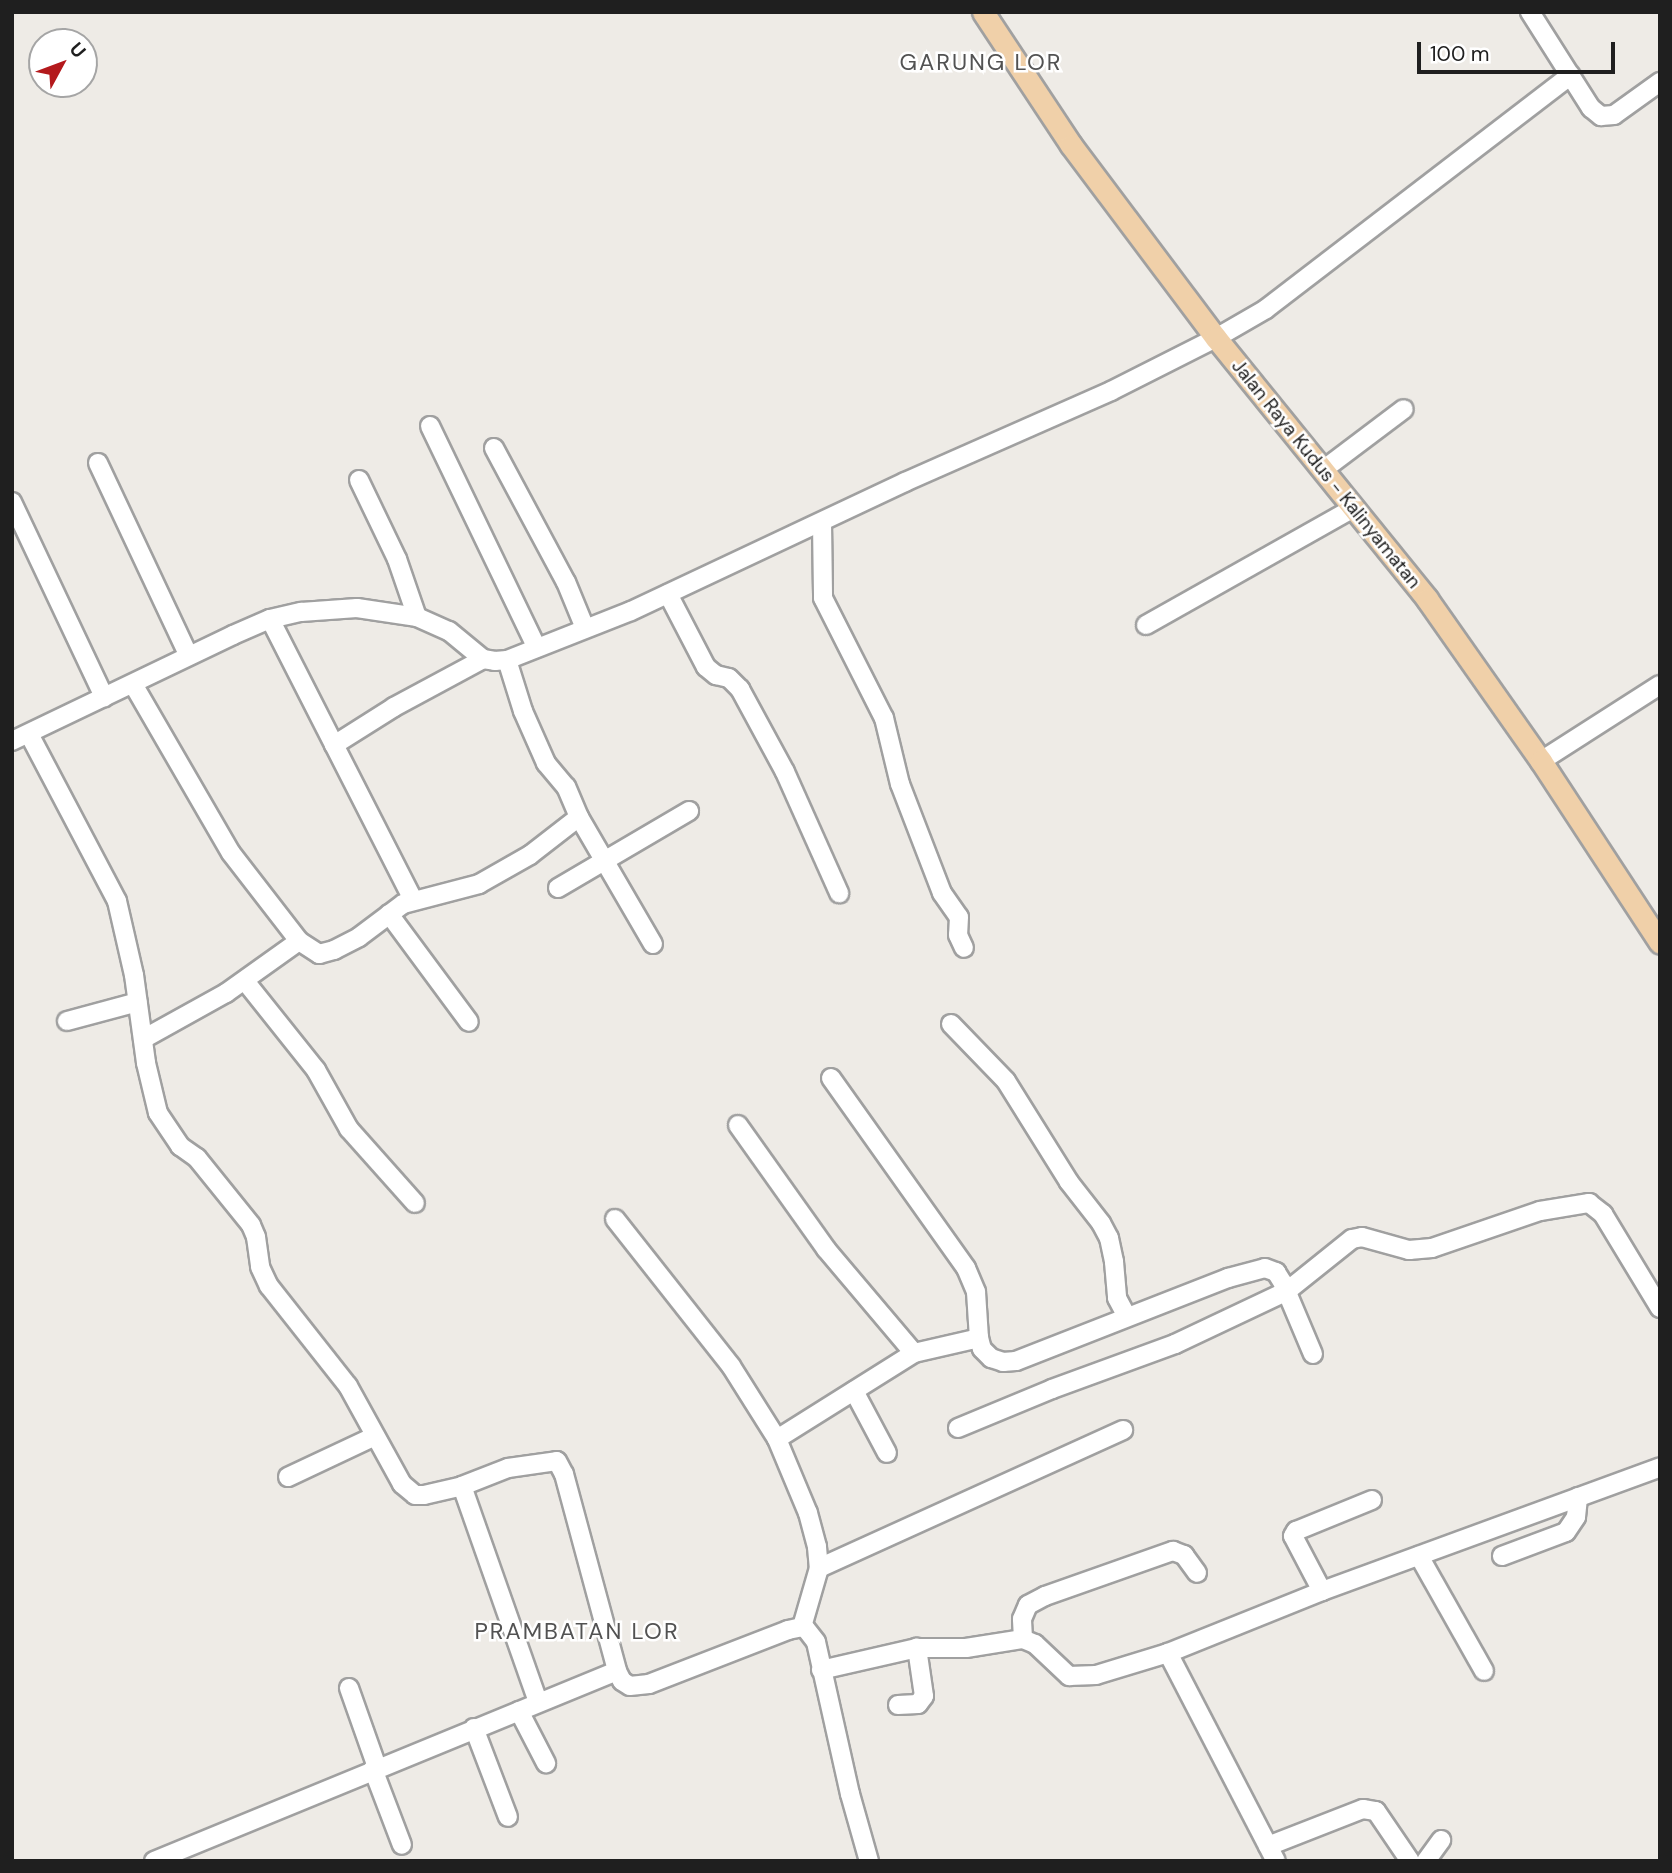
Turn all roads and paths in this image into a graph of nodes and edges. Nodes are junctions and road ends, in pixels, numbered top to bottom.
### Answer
1 (984, 12) edge
2 (1530, 12) edge
3 (1571, 75) junction
4 (1660, 82) edge
5 (1216, 338) junction
6 (1404, 409) dead end
7 (430, 426) dead end
8 (494, 448) dead end
9 (98, 463) dead end
10 (1323, 470) junction
11 (359, 480) dead end
12 (12, 502) edge
13 (1354, 508) junction
14 (822, 523) junction
15 (668, 594) junction
16 (417, 618) junction
17 (270, 619) junction
18 (1146, 625) dead end
19 (585, 628) junction
20 (537, 648) junction
21 (189, 656) junction
22 (483, 659) junction
23 (508, 660) junction
24 (133, 684) junction
25 (1660, 685) edge
26 (104, 697) junction
27 (20, 737) edge
28 (334, 745) junction
29 (1541, 761) junction
30 (689, 811) dead end
31 (579, 817) junction
32 (603, 860) junction
33 (558, 888) dead end
34 (839, 893) dead end
35 (413, 900) junction
36 (389, 914) junction
37 (299, 941) junction
38 (1660, 943) edge
39 (653, 944) dead end
40 (964, 948) dead end
41 (245, 981) junction
42 (138, 1002) junction
43 (67, 1021) dead end
44 (469, 1022) dead end
45 (951, 1024) dead end
46 (143, 1038) junction
47 (831, 1078) dead end
48 (738, 1125) dead end
49 (415, 1203) dead end
50 (615, 1219) dead end
51 (1287, 1292) junction
52 (1660, 1308) edge
53 (1127, 1317) junction
54 (979, 1338) junction
55 (914, 1353) junction
56 (1313, 1354) dead end
57 (854, 1391) junction
58 (958, 1428) dead end
59 (1124, 1430) dead end
60 (375, 1436) junction
61 (777, 1439) junction
62 (887, 1453) dead end
63 (1660, 1467) edge
64 (288, 1477) dead end
65 (462, 1486) junction
66 (1578, 1497) junction
67 (1372, 1500) dead end
68 (1419, 1556) junction
69 (1502, 1556) dead end
70 (819, 1568) junction
71 (1197, 1573) dead end
72 (1322, 1591) junction
73 (802, 1627) junction
74 (1023, 1639) junction
75 (917, 1648) junction
76 (1168, 1653) junction
77 (821, 1670) junction
78 (617, 1671) junction
79 (1484, 1671) dead end
80 (349, 1688) dead end
81 (538, 1702) junction
82 (898, 1705) dead end
83 (519, 1711) junction
84 (474, 1728) junction
85 (546, 1763) dead end
86 (375, 1768) junction
87 (508, 1817) dead end
88 (1441, 1840) dead end
89 (402, 1845) dead end
90 (1272, 1853) edge
91 (154, 1861) edge
92 (869, 1861) edge
93 (1410, 1861) edge
94 (1426, 1861) edge

1 - 5 main road, Jalan Raya Kudus - Kalinyamatan
2 - 3 street
3 - 4 street
3 - 5 street
5 - 10 main road, Jalan Raya Kudus - Kalinyamatan
5 - 14 street
6 - 10 street
7 - 20 street
8 - 19 street
9 - 21 street
10 - 13 main road, Jalan Raya Kudus - Kalinyamatan
11 - 16 street
12 - 26 street
13 - 18 street
13 - 29 main road, Jalan Raya Kudus - Kalinyamatan
14 - 15 street
14 - 40 street
15 - 19 street
15 - 34 street
16 - 17 street
16 - 22 street
17 - 21 street
17 - 28 street
19 - 20 street
20 - 23 street
21 - 24 street
22 - 23 street
22 - 28 street
23 - 31 street
24 - 26 street
24 - 37 street
25 - 29 street
26 - 27 street
27 - 42 street
28 - 35 street
29 - 38 main road, Jalan Raya Kudus - Kalinyamatan
30 - 32 street
31 - 32 street
31 - 35 street
32 - 33 street
32 - 39 street
35 - 36 street
36 - 37 street
36 - 44 street
37 - 41 street
41 - 46 street
41 - 49 street
42 - 43 street
42 - 46 street
45 - 53 street
46 - 60 street
47 - 54 street
48 - 55 street
50 - 61 street
51 - 52 street
51 - 53 street
51 - 56 street
51 - 58 street
53 - 54 street
54 - 55 street
55 - 57 street
57 - 61 street
57 - 62 street
59 - 70 street
60 - 64 street
60 - 65 street
61 - 70 street
63 - 66 street
65 - 78 street
65 - 81 street
66 - 68 street
66 - 69 street
67 - 72 street
68 - 72 street
68 - 79 street
70 - 73 street
71 - 74 street
72 - 76 street
73 - 77 street
73 - 78 street
74 - 75 street
74 - 76 street
75 - 77 street
75 - 82 street
76 - 90 street
77 - 92 street
78 - 81 street
80 - 86 street
81 - 83 street
83 - 84 street
83 - 85 street
84 - 86 street
84 - 87 street
86 - 89 street
86 - 91 street
88 - 94 street
90 - 93 street

